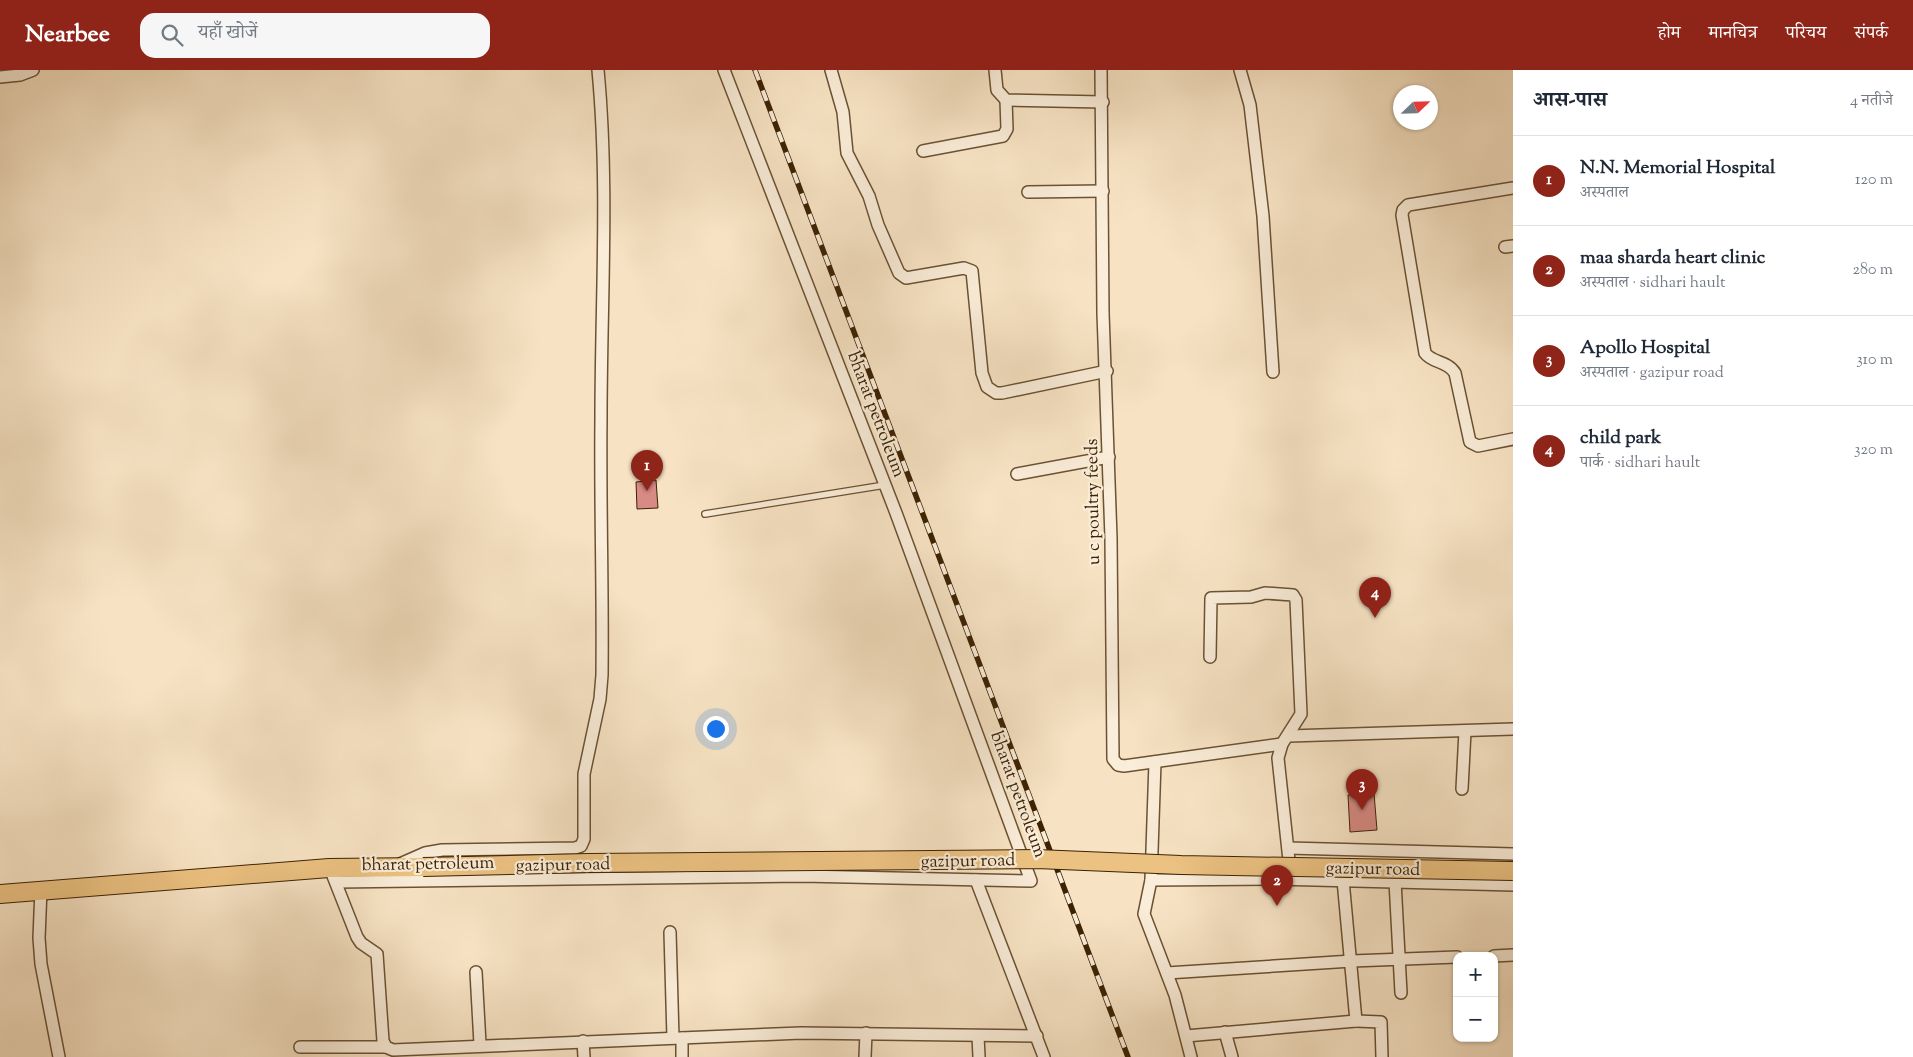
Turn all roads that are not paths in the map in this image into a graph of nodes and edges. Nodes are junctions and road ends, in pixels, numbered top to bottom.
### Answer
1 (34, 70) edge
2 (598, 70) edge
3 (724, 70) edge
4 (830, 70) edge
5 (995, 70) edge
6 (1101, 70) edge
7 (1240, 70) edge
8 (0, 77) edge
9 (1006, 100) junction
10 (1103, 102) junction
11 (923, 152) dead end
12 (1513, 188) edge
13 (1103, 191) junction
14 (1028, 192) dead end
15 (1107, 371) junction
16 (1273, 372) dead end
17 (1513, 439) edge
18 (1109, 457) junction
19 (1017, 474) dead end
20 (885, 485) junction
21 (705, 514) dead end
22 (1210, 657) dead end
23 (1513, 729) edge
24 (1465, 731) junction
25 (1286, 740) junction
26 (1155, 762) junction
27 (1462, 789) dead end
28 (1288, 848) junction
29 (1513, 854) edge
30 (395, 867) junction
31 (1513, 871) edge
32 (333, 875) junction
33 (1291, 879) junction
34 (976, 880) junction
35 (1151, 880) junction
36 (1343, 880) junction
37 (1395, 881) junction
38 (1513, 885) edge
39 (41, 890) junction
40 (0, 894) edge
41 (670, 932) dead end
42 (1513, 955) edge
43 (1498, 956) edge
44 (1453, 957) edge
45 (1398, 959) junction
46 (1352, 961) junction
47 (476, 972) dead end
48 (1167, 973) junction
49 (1401, 993) dead end
50 (1356, 1021) junction
51 (1225, 1032) junction
52 (866, 1034) junction
53 (978, 1036) junction
54 (1037, 1036) junction
55 (1186, 1036) junction
56 (677, 1038) junction
57 (583, 1041) junction
58 (480, 1044) junction
59 (300, 1047) dead end
60 (386, 1047) junction
61 (407, 1053) edge
62 (59, 1057) edge
63 (584, 1057) edge
64 (682, 1057) edge
65 (865, 1057) edge
66 (978, 1057) edge
67 (1044, 1057) edge
68 (1191, 1057) edge
69 (1232, 1057) edge
70 (1382, 1057) edge

1 - 8 street
2 - 30 street
3 - 20 street, bharat petroleum
4 - 15 street
5 - 9 street
6 - 10 street, u c poultry feeds
7 - 16 street
9 - 10 street
9 - 11 street
10 - 13 street, u c poultry feeds
12 - 17 street
13 - 14 street
13 - 15 street, u c poultry feeds
15 - 18 street, u c poultry feeds
18 - 19 street
18 - 26 street, u c poultry feeds
20 - 21 lane
20 - 34 street, bharat petroleum
22 - 25 street
23 - 24 street, u c poultry feeds
24 - 25 street, u c poultry feeds
24 - 27 street
25 - 26 street, u c poultry feeds
25 - 28 street
26 - 35 street
28 - 29 street
28 - 33 street
30 - 31 main road, gazipur road, bridge
30 - 32 main road, gazipur road
32 - 34 street, bharat petroleum
32 - 39 main road, gazipur road
32 - 60 street
33 - 35 street
33 - 36 street
34 - 54 street
35 - 48 street
36 - 37 street
36 - 46 street
37 - 38 street
37 - 45 street
39 - 40 main road, gazipur road
39 - 62 street
41 - 56 street
42 - 43 street
44 - 45 street
45 - 46 street
45 - 49 street
46 - 48 street
46 - 50 street
47 - 58 street
48 - 55 street
50 - 51 street
50 - 70 street
51 - 55 street
51 - 69 street
52 - 53 street
52 - 56 street
52 - 65 street
53 - 54 street
53 - 66 street
54 - 67 street
55 - 68 street
56 - 57 street
56 - 64 street
57 - 58 street
57 - 63 street
58 - 61 street
59 - 60 street
60 - 61 street

